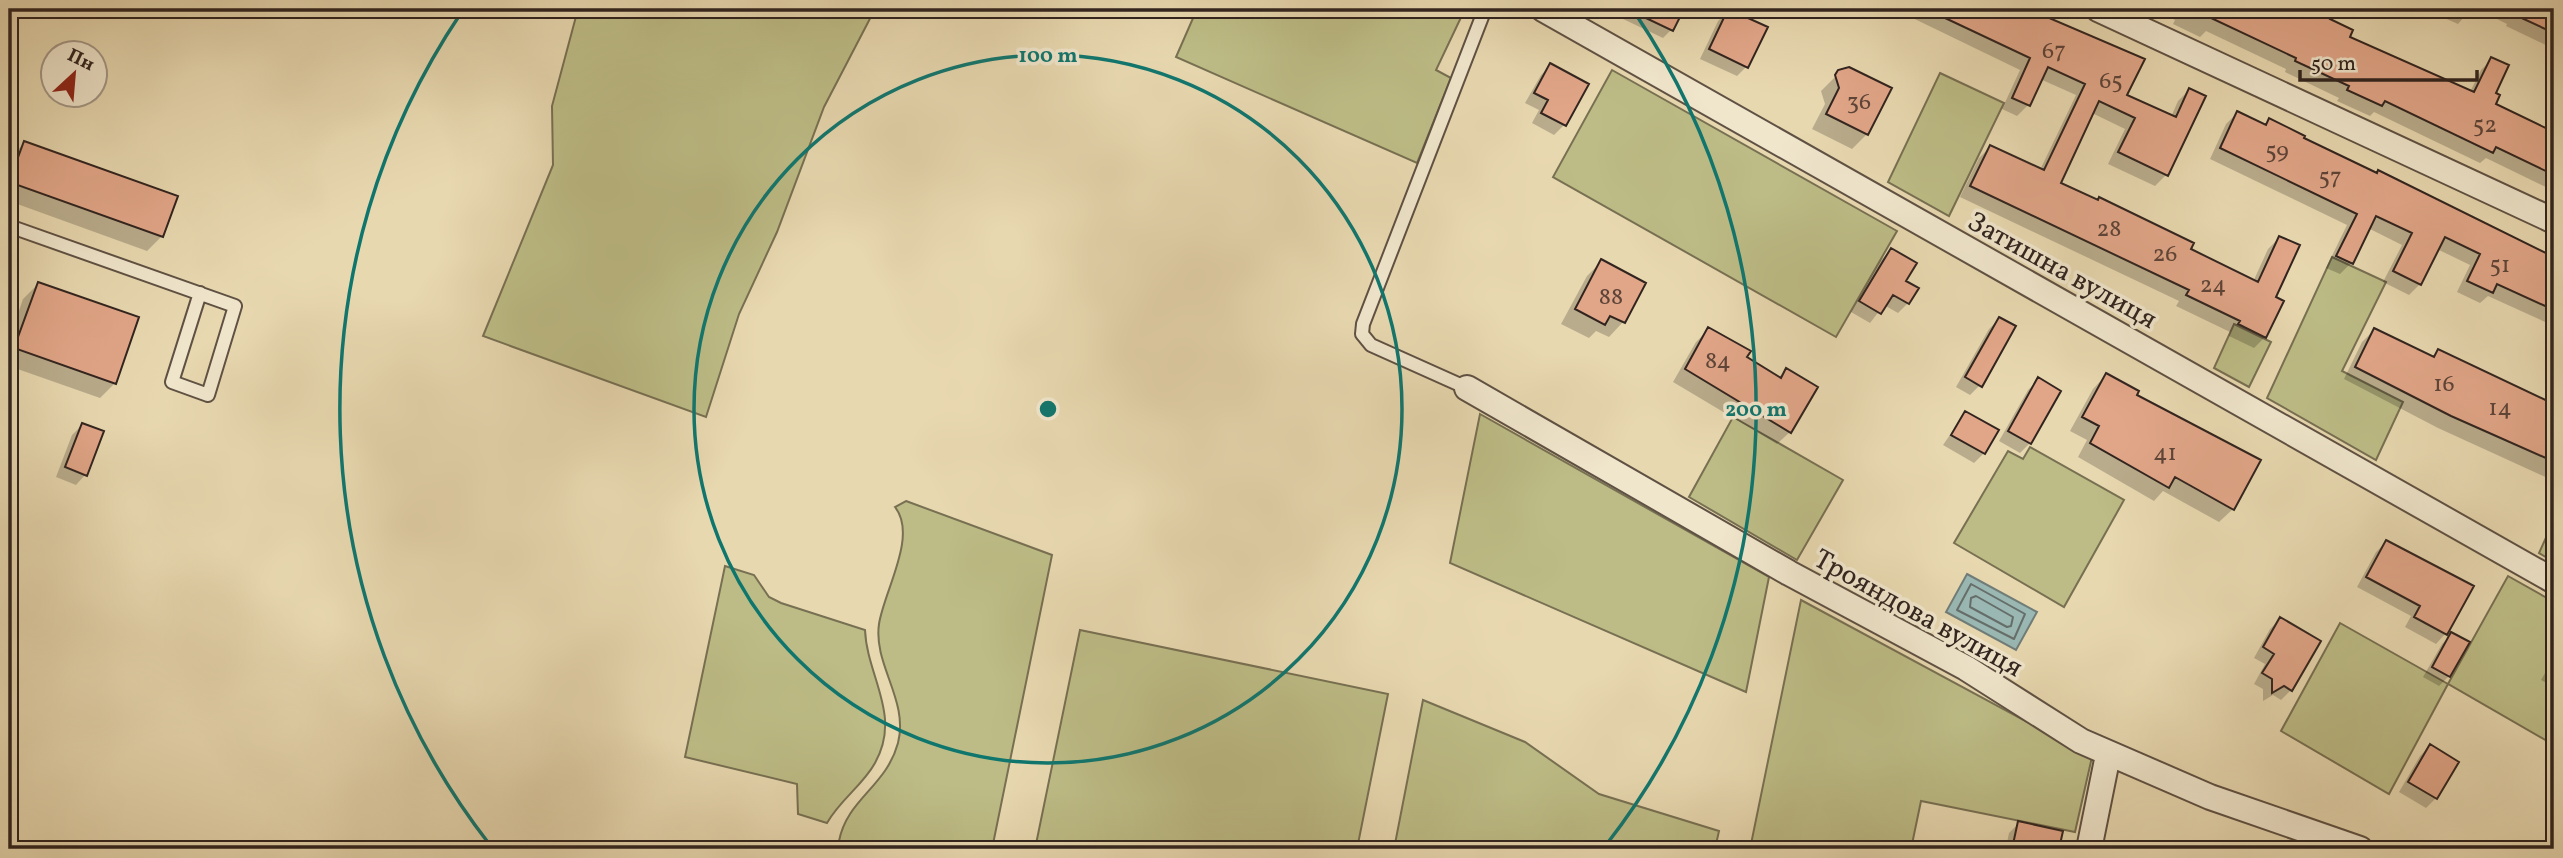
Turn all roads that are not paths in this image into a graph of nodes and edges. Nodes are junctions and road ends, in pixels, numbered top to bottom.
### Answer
1 (1485, 9) edge
2 (1543, 9) edge
3 (2098, 9) edge
4 (2554, 221) edge
5 (9, 226) edge
6 (200, 293) junction
7 (1467, 388) joint
8 (2554, 581) edge
9 (2108, 755) junction
10 (2089, 849) edge
11 (2360, 849) edge

1 - 7 lane
2 - 8 street, Затишна вулиця
3 - 4 street
5 - 6 lane
6 - 6 lane
7 - 9 street, Трояндова вулиця
9 - 10 street
9 - 11 street, Трояндова вулиця

